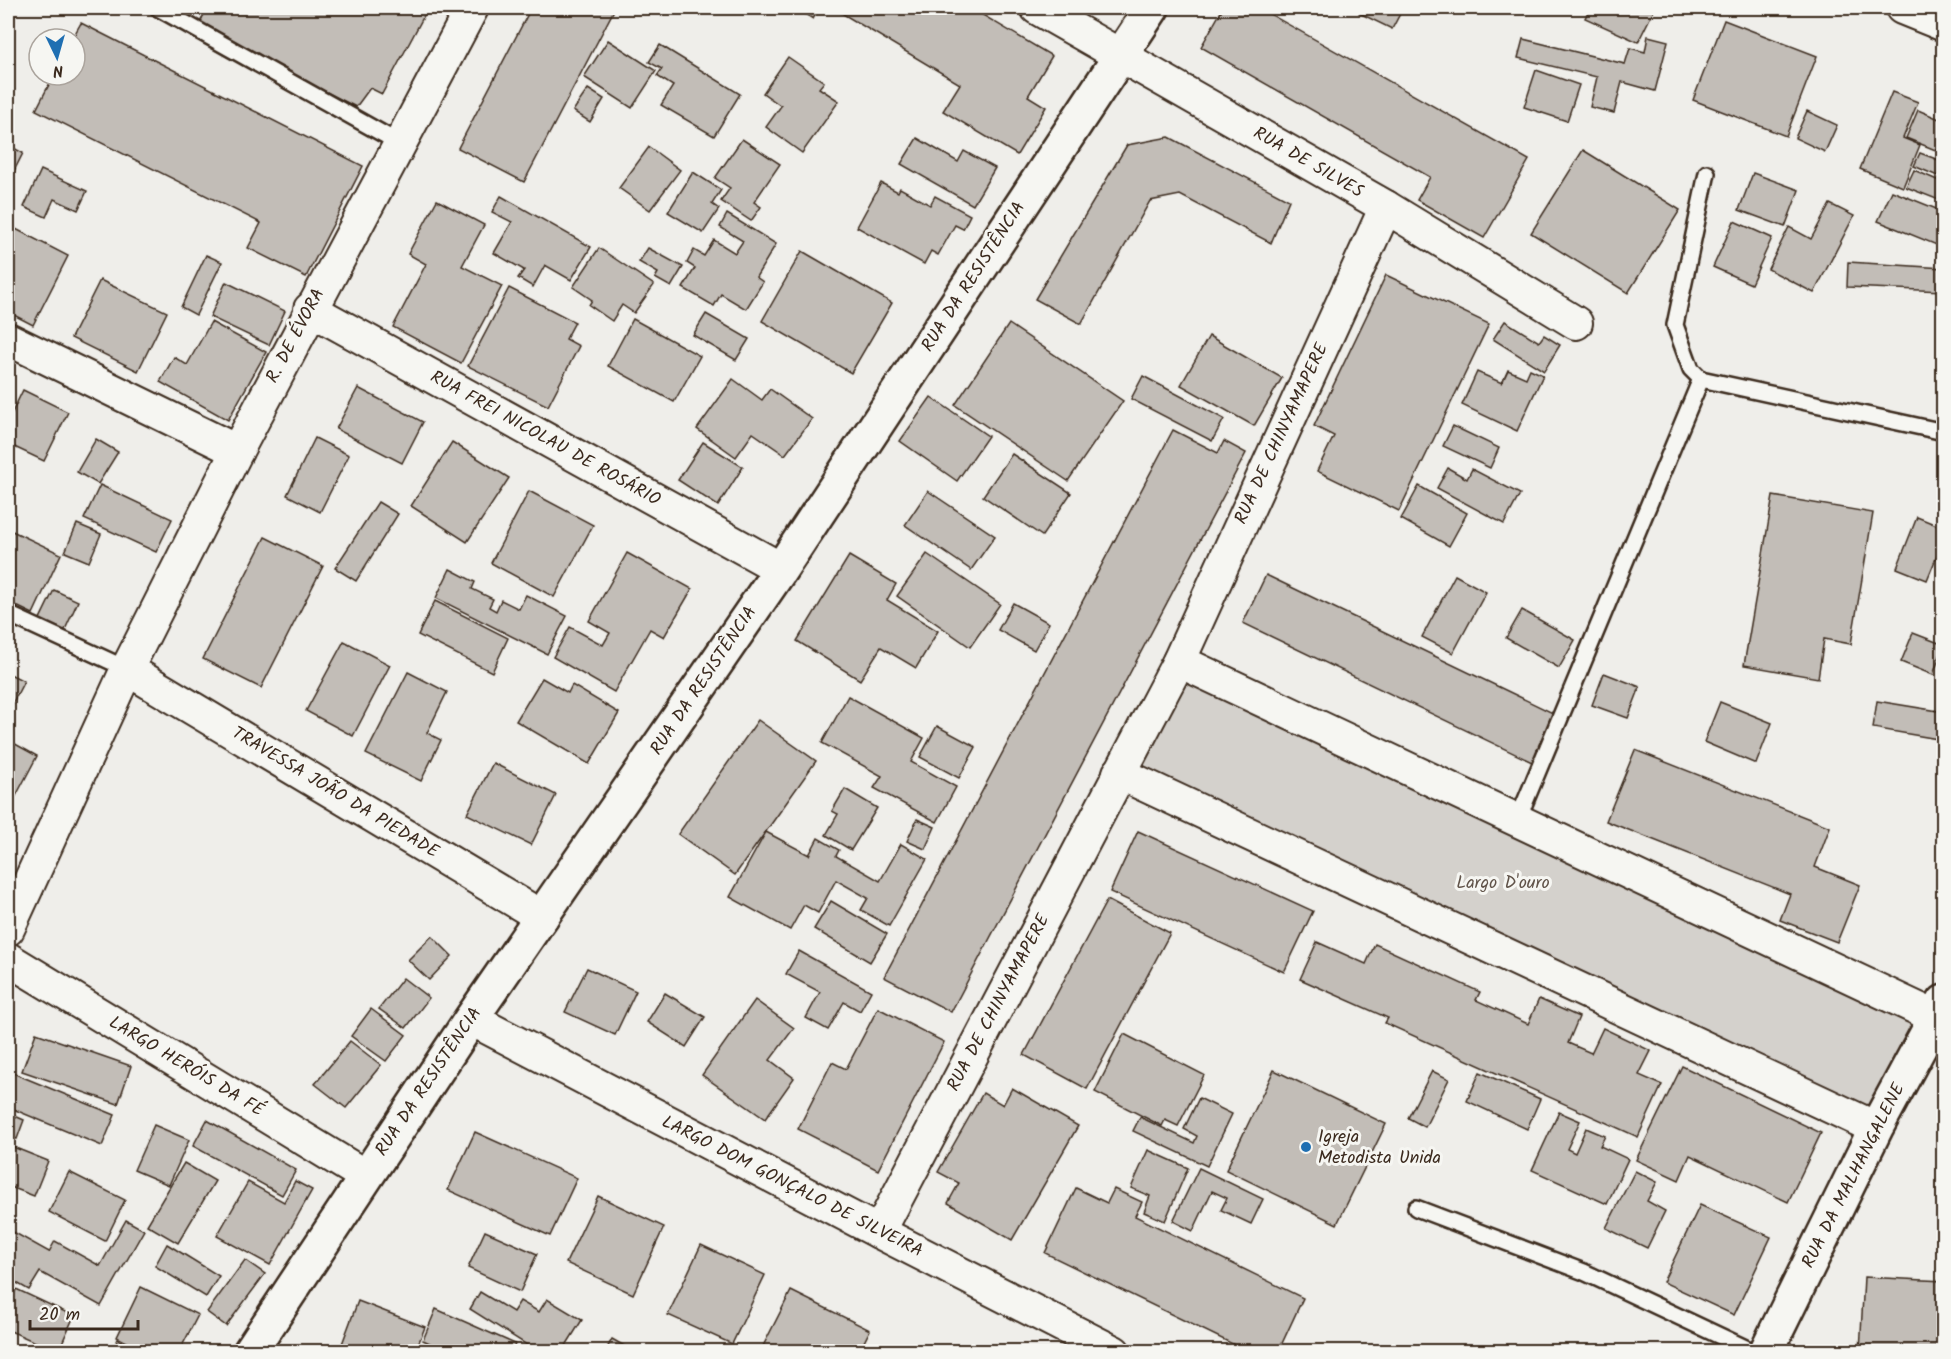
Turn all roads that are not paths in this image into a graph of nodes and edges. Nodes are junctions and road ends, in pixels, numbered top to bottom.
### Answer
1 (158, 8) edge
2 (472, 8) edge
3 (1037, 8) edge
4 (1152, 8) edge
5 (1902, 8) edge
6 (1944, 26) edge
7 (1120, 56) junction
8 (401, 144) junction
9 (1707, 172) dead end
10 (1386, 207) junction
11 (310, 309) junction
12 (1576, 323) dead end
13 (8, 339) edge
14 (1701, 379) junction
15 (1944, 432) edge
16 (237, 451) junction
17 (781, 569) junction
18 (8, 614) edge
19 (1179, 661) junction
20 (127, 669) junction
21 (1119, 773) junction
22 (1518, 819) junction
23 (542, 917) junction
24 (8, 929) edge
25 (8, 959) edge
26 (1941, 1014) edge
27 (471, 1019) junction
28 (1876, 1128) junction
29 (365, 1176) junction
30 (1416, 1208) dead end
31 (879, 1232) junction
32 (250, 1352) edge
33 (1114, 1352) edge
34 (1754, 1352) edge
35 (1766, 1352) edge

1 - 8 lane
2 - 8 street, R. DE ÉVORA
3 - 7 street, RUA DE SILVES
4 - 7 street, RUA DA RESISTÊNCIA
5 - 6 street
7 - 10 street, RUA DE SILVES
7 - 17 street, RUA DA RESISTÊNCIA
8 - 11 street, R. DE ÉVORA
9 - 14 lane
10 - 12 street, RUA DE SILVES
10 - 19 street, RUA DE CHINYAMAPERE
11 - 16 street, R. DE ÉVORA
11 - 17 street, RUA FREI NICOLAU DE ROSÁRIO
13 - 16 street
14 - 15 lane
14 - 22 lane
16 - 20 street, R. DE ÉVORA
17 - 23 street, RUA DA RESISTÊNCIA
18 - 20 lane
19 - 21 street, RUA DE CHINYAMAPERE
19 - 22 street
20 - 23 street, TRAVESSA JOÃO DA PIEDADE
20 - 24 street, R. DE ÉVORA
21 - 28 street
21 - 31 street, RUA DE CHINYAMAPERE
22 - 26 street
23 - 27 street, RUA DA RESISTÊNCIA
25 - 29 street, LARGO HERÓIS DA FÉ
26 - 28 street, RUA DA MALHANGALENE
27 - 29 street, RUA DA RESISTÊNCIA
27 - 31 street, LARGO DOM GONÇALO DE SILVEIRA
28 - 35 street, RUA DA MALHANGALENE
29 - 32 street, RUA DA RESISTÊNCIA
30 - 34 lane
31 - 33 street, LARGO DOM GONÇALO DE SILVEIRA

